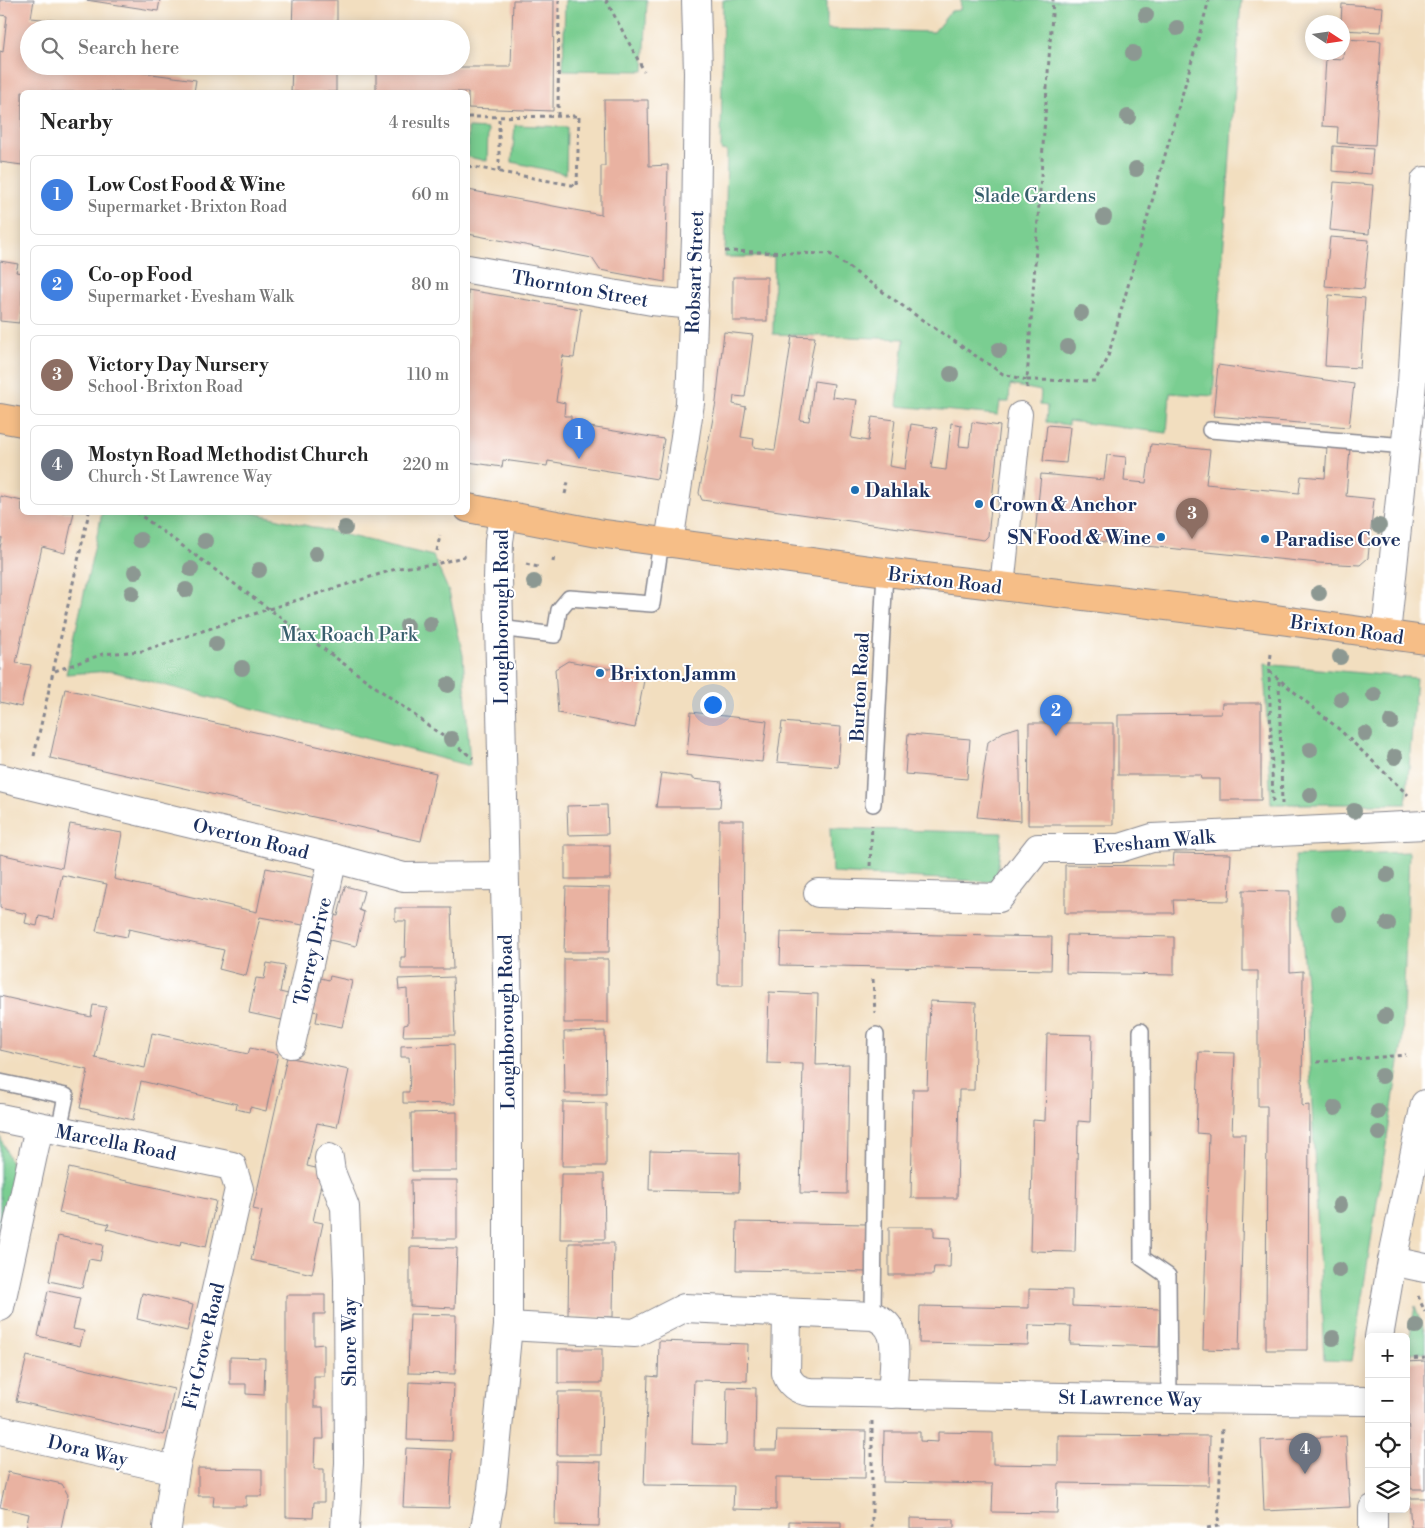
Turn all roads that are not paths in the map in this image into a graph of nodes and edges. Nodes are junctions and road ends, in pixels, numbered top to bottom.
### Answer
1 (696, 0) edge
2 (1425, 181) edge
3 (470, 269) edge
4 (694, 304) junction
5 (1419, 384) edge
6 (1020, 414) road end
7 (0, 418) edge
8 (20, 422) edge
9 (1210, 430) dead end
10 (1406, 446) junction
11 (470, 508) edge
12 (503, 515) junction
13 (665, 542) junction
14 (885, 572) junction
15 (1002, 587) junction
16 (499, 628) junction
17 (1386, 634) junction
18 (1425, 640) edge
19 (0, 778) edge
20 (873, 804) road end
21 (1425, 825) edge
22 (333, 858) junction
23 (503, 876) junction
24 (818, 893) dead end
25 (1141, 1032) dead end
26 (876, 1035) road end
27 (291, 1044) dead end
28 (0, 1082) edge
29 (1425, 1104) edge
30 (0, 1118) edge
31 (49, 1129) junction
32 (329, 1158) dead end
33 (232, 1166) joint
34 (1392, 1261) junction
35 (1420, 1279) edge
36 (0, 1307) edge
37 (787, 1313) junction
38 (872, 1316) junction
39 (508, 1326) junction
40 (1380, 1333) edge
41 (882, 1394) junction
42 (1169, 1399) junction
43 (1365, 1401) edge
44 (0, 1430) edge
45 (175, 1470) junction
46 (1373, 1513) edge
47 (167, 1528) edge
48 (345, 1528) edge
49 (485, 1528) edge
50 (1374, 1528) edge

1 - 4 street, Robsart Street
2 - 5 street
3 - 4 street, Thornton Street
4 - 13 street, Robsart Street
5 - 10 street
6 - 15 street
7 - 8 highway
9 - 10 lane
10 - 17 street
11 - 12 highway, Brixton Road
12 - 13 highway, Brixton Road
12 - 16 street, Loughborough Road
13 - 14 highway, Brixton Road
13 - 16 lane
14 - 15 highway, Brixton Road
14 - 20 lane, Burton Road
15 - 17 highway, Brixton Road
16 - 23 street, Loughborough Road
17 - 18 highway, Brixton Road
19 - 22 street, Overton Road
21 - 24 street, Evesham Walk
22 - 23 street, Overton Road
22 - 27 street, Torrey Drive
23 - 39 street, Loughborough Road
25 - 42 lane
26 - 38 lane
28 - 31 lane
29 - 34 street
30 - 31 street, Marcella Road
31 - 33 street, Marcella Road
31 - 36 street
32 - 48 street, Shore Way
33 - 45 street, Fir Grove Road
34 - 35 street
34 - 40 street
37 - 38 street
37 - 39 street
37 - 41 street, St Lawrence Way
38 - 41 street
39 - 49 street, Loughborough Road
41 - 42 street, St Lawrence Way
42 - 43 street, St Lawrence Way
44 - 45 street, Dora Way
45 - 47 street, Fir Grove Road
46 - 50 street

